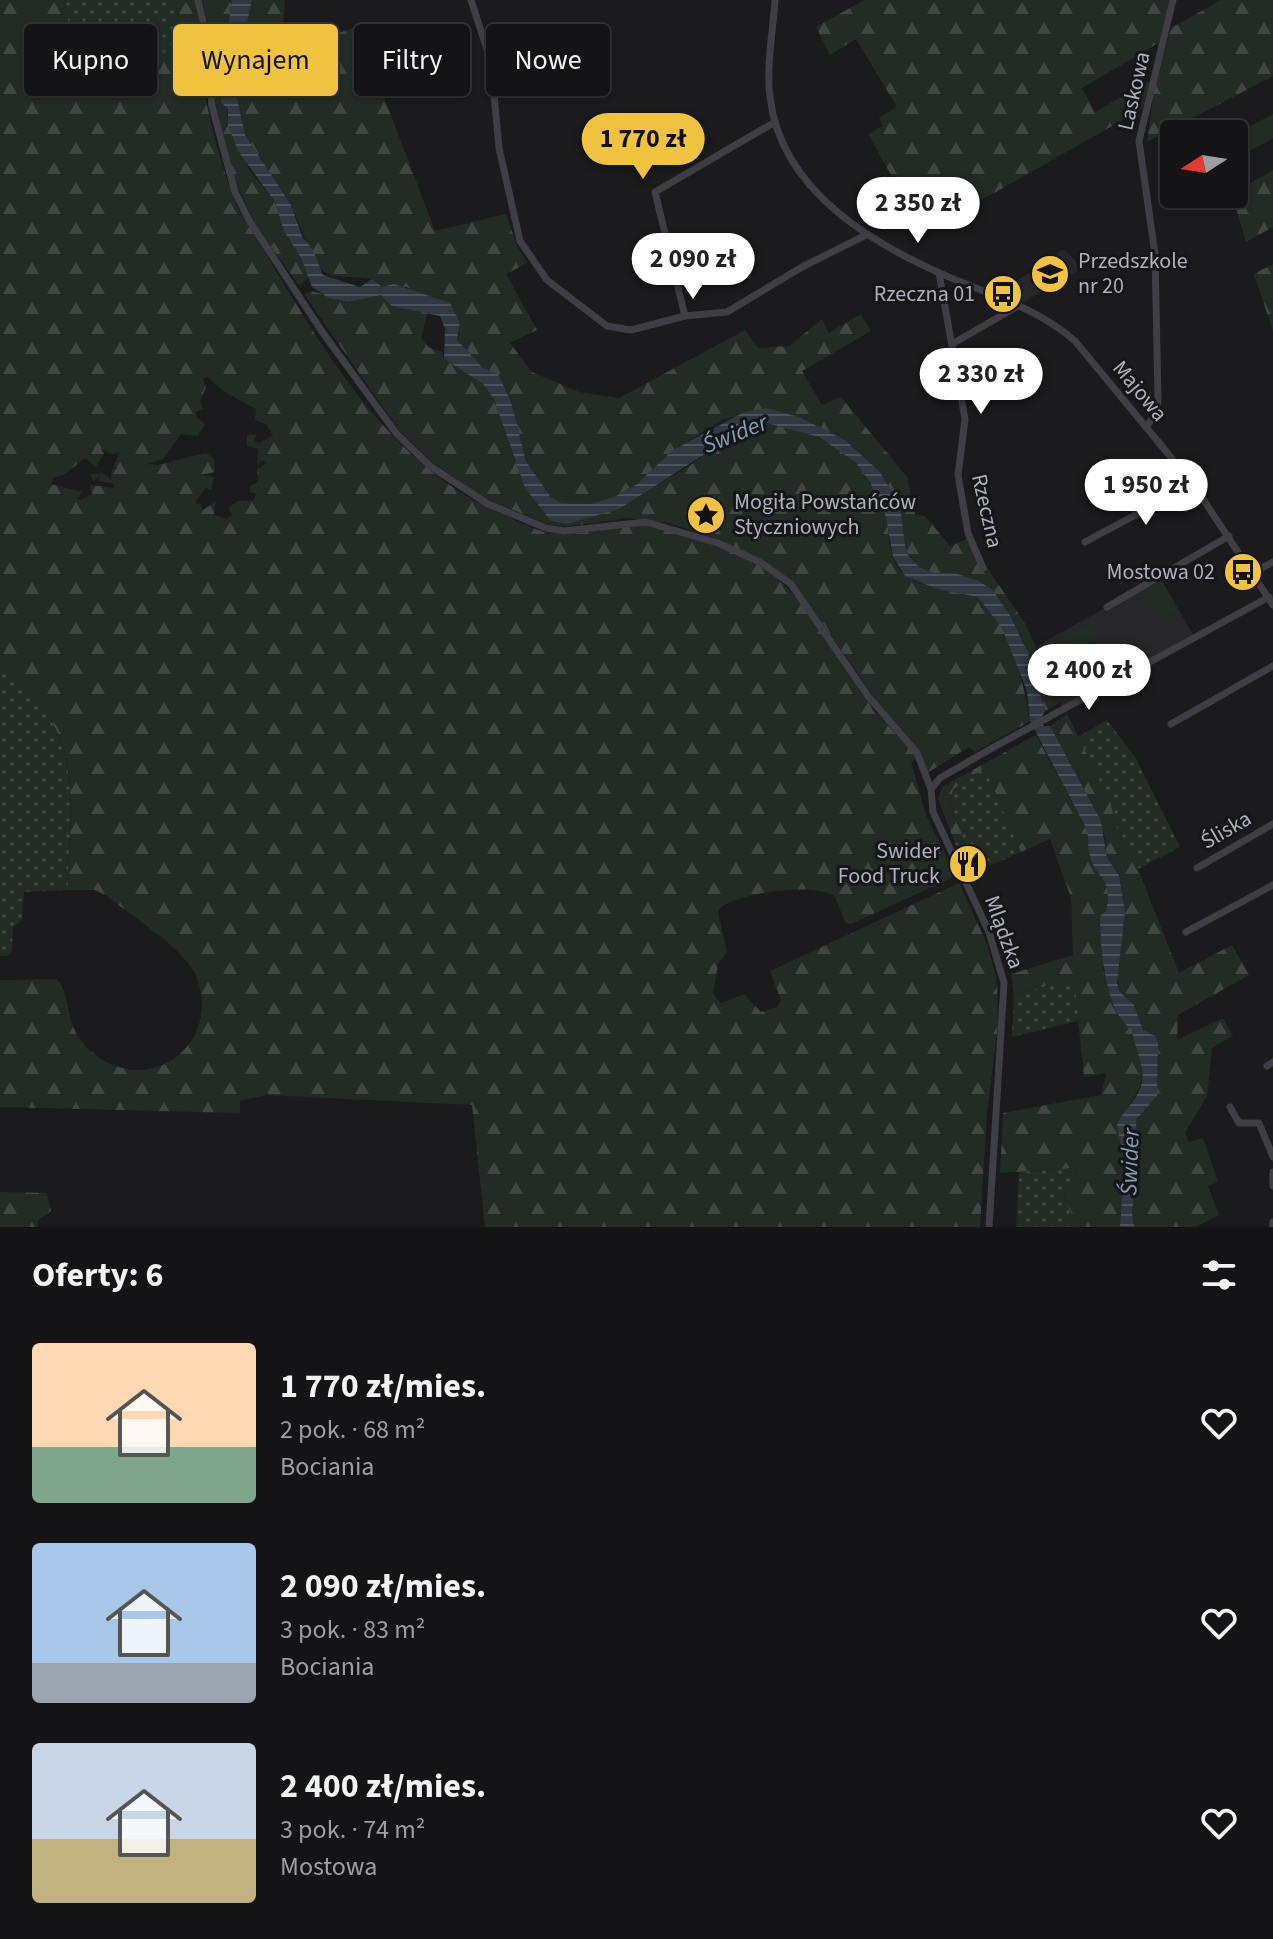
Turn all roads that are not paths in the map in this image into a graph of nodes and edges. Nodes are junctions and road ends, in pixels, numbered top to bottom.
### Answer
1 (198, 0) edge
2 (471, 0) edge
3 (775, 0) edge
4 (1173, 0) edge
5 (775, 122) junction
6 (868, 234) junction
7 (939, 273) junction
8 (1018, 306) junction
9 (685, 316) junction
10 (952, 344) junction
11 (1146, 427) junction
12 (1193, 484) junction
13 (1229, 536) junction
14 (1085, 542) dead end
15 (1273, 562) edge
16 (983, 568) dead end
17 (1254, 572) junction
18 (1271, 601) edge
19 (1107, 607) dead end
20 (1273, 666) edge
21 (1171, 724) dead end
22 (931, 789) junction
23 (1273, 824) edge
24 (1197, 868) dead end
25 (1273, 885) edge
26 (1186, 932) dead end
27 (1230, 1107) dead end
28 (1273, 1157) edge
29 (1273, 1172) edge
30 (1273, 1184) edge
31 (989, 1227) edge

1 - 22 street, Mlądzka
2 - 9 street
3 - 5 street, Majowa
4 - 11 street, Laskowa
5 - 6 street, Majowa
5 - 9 street
6 - 7 street, Majowa
6 - 9 street
7 - 8 street, Majowa
7 - 10 street, Rzeczna
8 - 10 street
8 - 11 street, Majowa
10 - 16 street, Rzeczna
11 - 12 street, Majowa
12 - 13 street, Majowa
12 - 14 street
13 - 17 street, Majowa
13 - 19 street
15 - 17 street
17 - 18 street, Majowa
18 - 22 street
20 - 21 street
22 - 31 street, Mlądzka
23 - 24 street, Śliska
25 - 26 street
27 - 28 street
29 - 30 street

